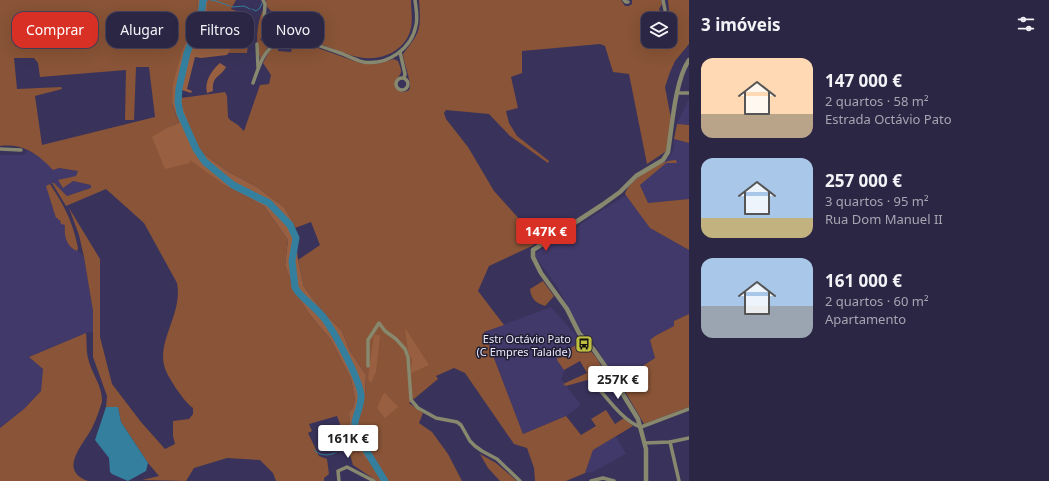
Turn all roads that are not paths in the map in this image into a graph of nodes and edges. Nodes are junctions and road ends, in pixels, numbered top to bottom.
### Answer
1 (263, 0) edge
2 (415, 0) edge
3 (664, 0) edge
4 (665, 10) dead end
5 (264, 12) edge
6 (257, 44) dead end
7 (324, 47) edge
8 (270, 48) edge
9 (400, 52) junction
10 (689, 60) edge
11 (258, 68) junction
12 (404, 78) dead end
13 (254, 83) dead end
14 (678, 93) junction
15 (689, 93) edge
16 (0, 149) edge
17 (21, 150) dead end
18 (368, 366) dead end
19 (592, 381) dead end
20 (689, 410) edge
21 (641, 427) junction
22 (689, 438) edge
23 (670, 442) junction
24 (645, 443) junction
25 (339, 481) edge
26 (374, 481) edge
27 (520, 481) edge
28 (591, 481) edge
29 (614, 481) edge
30 (646, 481) edge
31 (679, 481) edge

1 - 5 street
2 - 9 street
3 - 4 street
6 - 11 street
7 - 9 street
8 - 11 street
9 - 12 street
10 - 14 street
11 - 13 street
14 - 15 street
14 - 21 street
16 - 17 street
18 - 27 street
19 - 21 street
20 - 21 street
21 - 24 street
22 - 23 street
23 - 24 street
23 - 31 street
24 - 30 street
25 - 26 street
28 - 29 street

